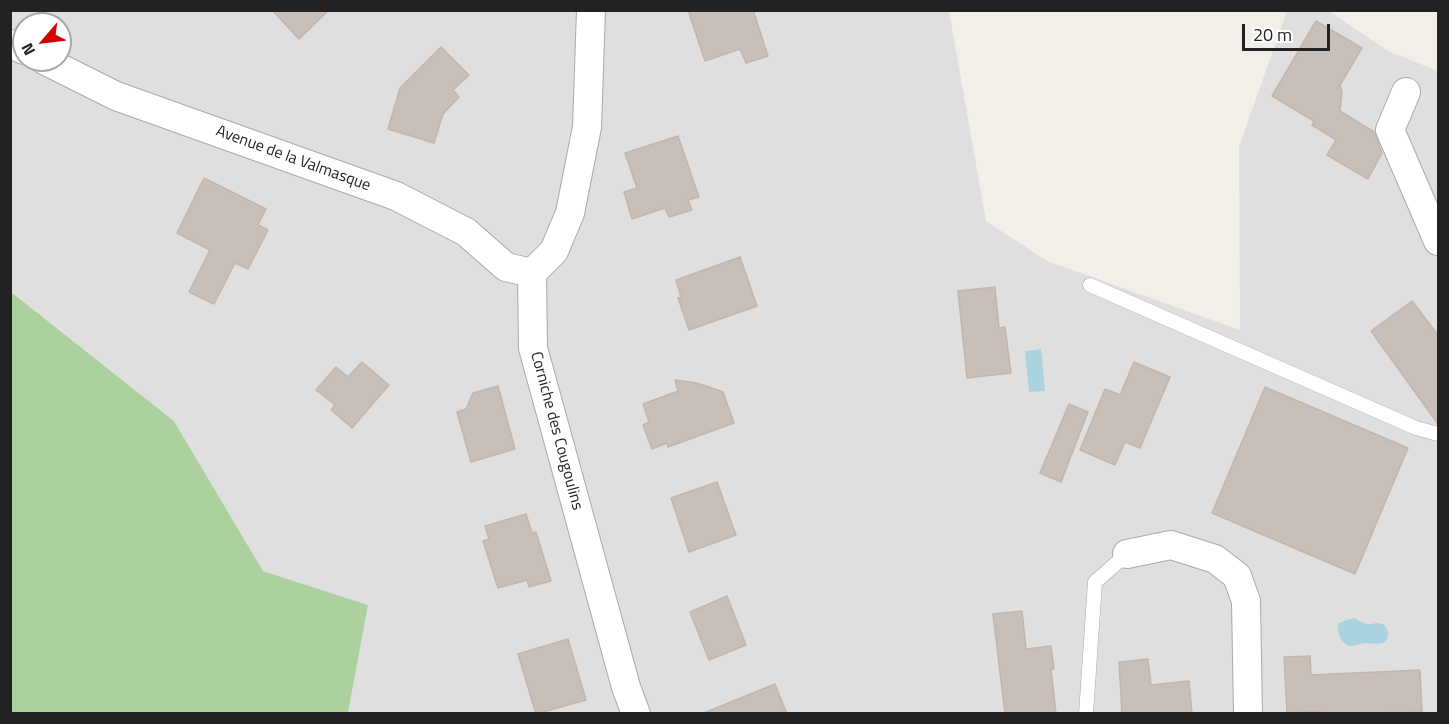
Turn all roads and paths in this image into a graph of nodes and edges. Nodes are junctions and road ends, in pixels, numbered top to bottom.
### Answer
1 (591, 10) edge
2 (68, 72) edge
3 (1406, 93) dead end
4 (1438, 241) edge
5 (532, 273) junction
6 (1090, 285) dead end
7 (1438, 434) edge
8 (1127, 554) joint
9 (636, 714) edge
10 (1086, 714) edge
11 (1248, 714) edge

1 - 5 street
2 - 5 street, Avenue de la Valmasque
3 - 4 street
5 - 9 street, Corniche des Cougoulins
6 - 7 lane
8 - 10 lane
8 - 11 street

